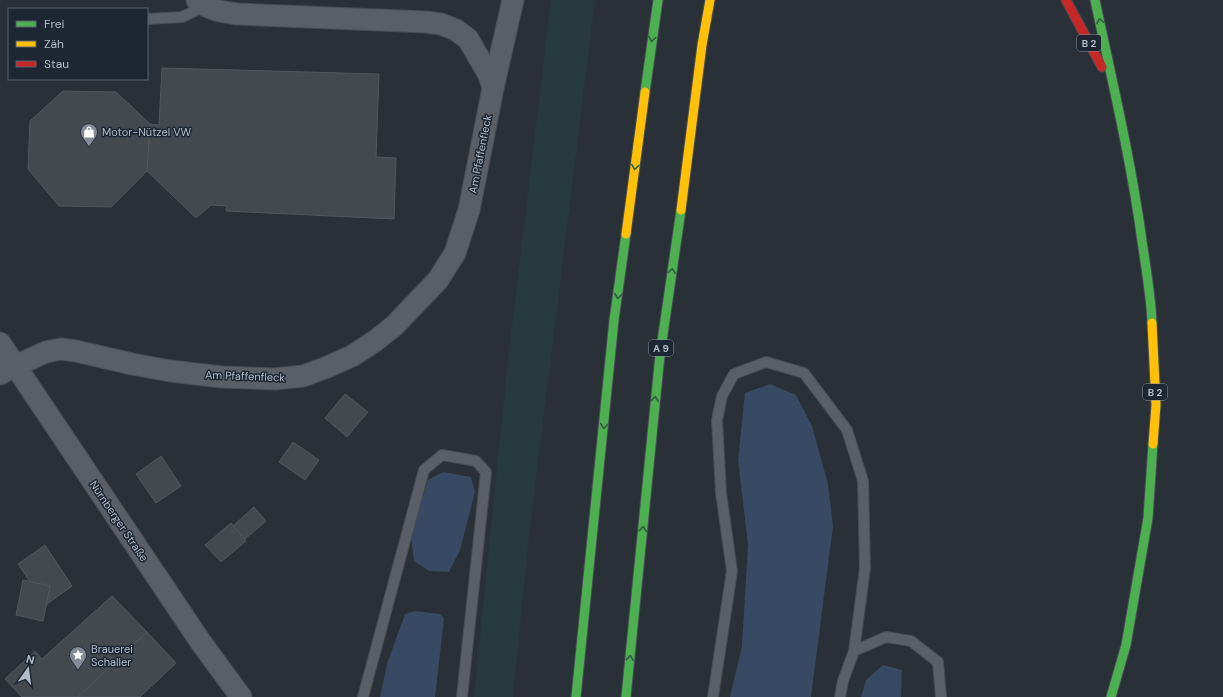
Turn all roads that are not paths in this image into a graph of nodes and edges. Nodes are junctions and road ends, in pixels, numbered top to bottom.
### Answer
1 (513, 0) edge
2 (658, 0) edge
3 (710, 0) edge
4 (1066, 0) edge
5 (1095, 0) edge
6 (201, 3) edge
7 (148, 20) edge
8 (1113, 86) junction
9 (493, 88) junction
10 (0, 343) edge
11 (7, 370) edge
12 (854, 651) junction
13 (241, 697) edge
14 (363, 697) edge
15 (462, 697) edge
16 (576, 697) edge
17 (626, 697) edge
18 (713, 697) edge
19 (840, 697) edge
20 (942, 697) edge
21 (1111, 697) edge

1 - 9 street, Am Pfaffenfleck
2 -> 16 main road
17 -> 3 main road, A 9
4 - 8 main road, B 2
8 -> 5 main road, B 2
6 - 7 lane
6 - 9 street
8 - 21 main road, B 2
9 - 11 street, Am Pfaffenfleck
10 - 11 street, Nürnberger Straße
11 - 13 street, Nürnberger Straße
12 - 18 lane
12 - 19 lane
12 - 20 lane
14 - 15 lane

